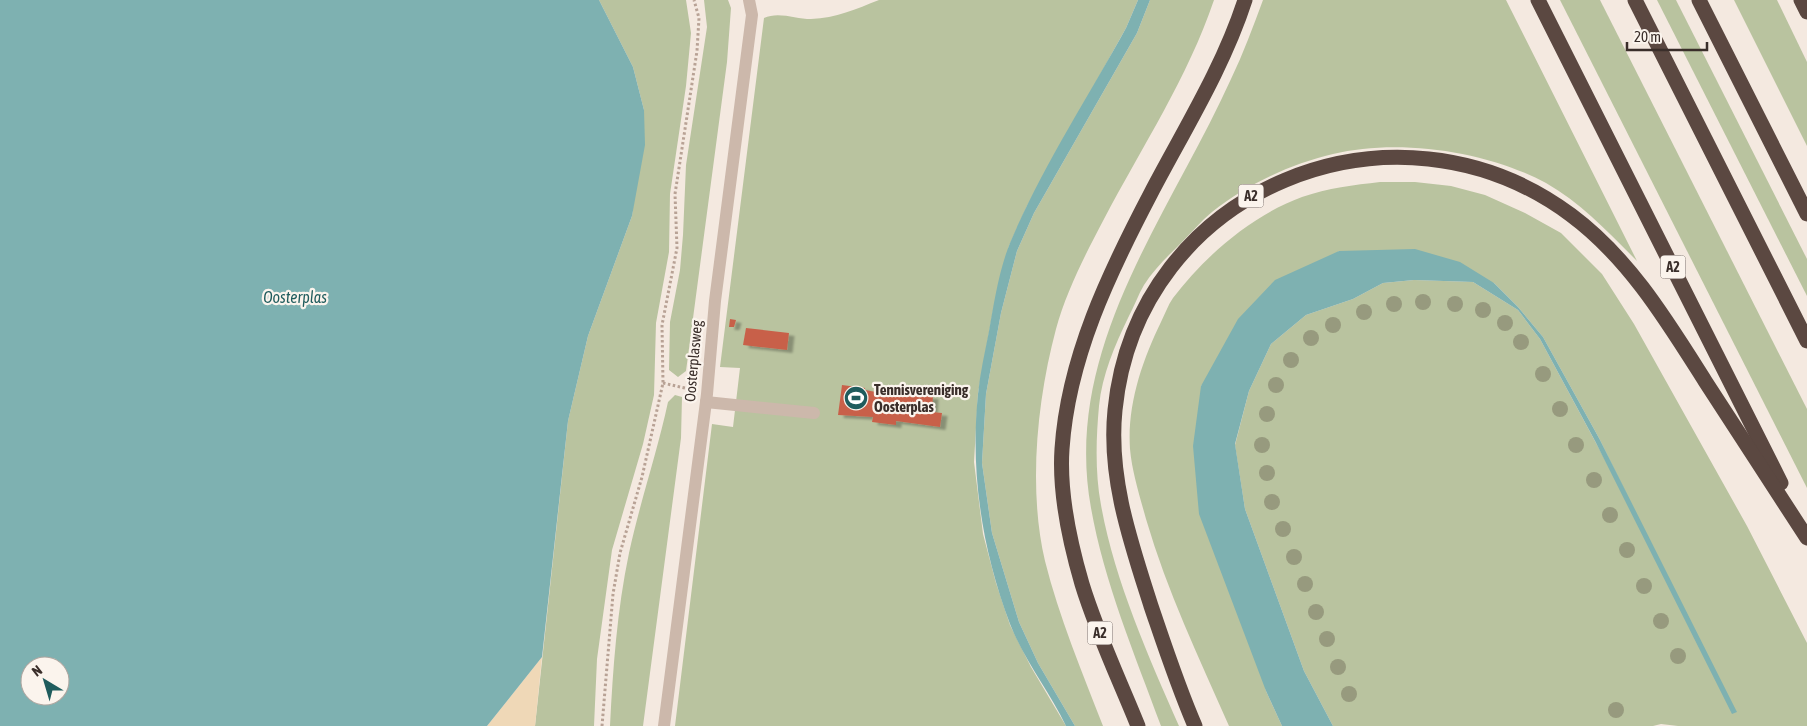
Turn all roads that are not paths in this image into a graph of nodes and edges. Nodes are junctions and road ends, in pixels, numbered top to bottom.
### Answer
1 (750, 0) edge
2 (1245, 0) edge
3 (1538, 0) edge
4 (1635, 0) edge
5 (1699, 0) edge
6 (1801, 0) edge
7 (1807, 12) edge
8 (1807, 214) edge
9 (1807, 341) edge
10 (706, 398) junction
11 (814, 413) dead end
12 (1807, 534) edge
13 (1807, 538) edge
14 (664, 726) edge
15 (1138, 726) edge
16 (1195, 726) edge

1 - 10 street, Oosterplasweg
2 - 15 highway, A2
3 - 12 highway, A2
4 - 9 highway
5 - 8 highway
6 - 7 highway
10 - 11 street
10 - 14 street, Oosterplasweg
13 - 16 highway, A2

